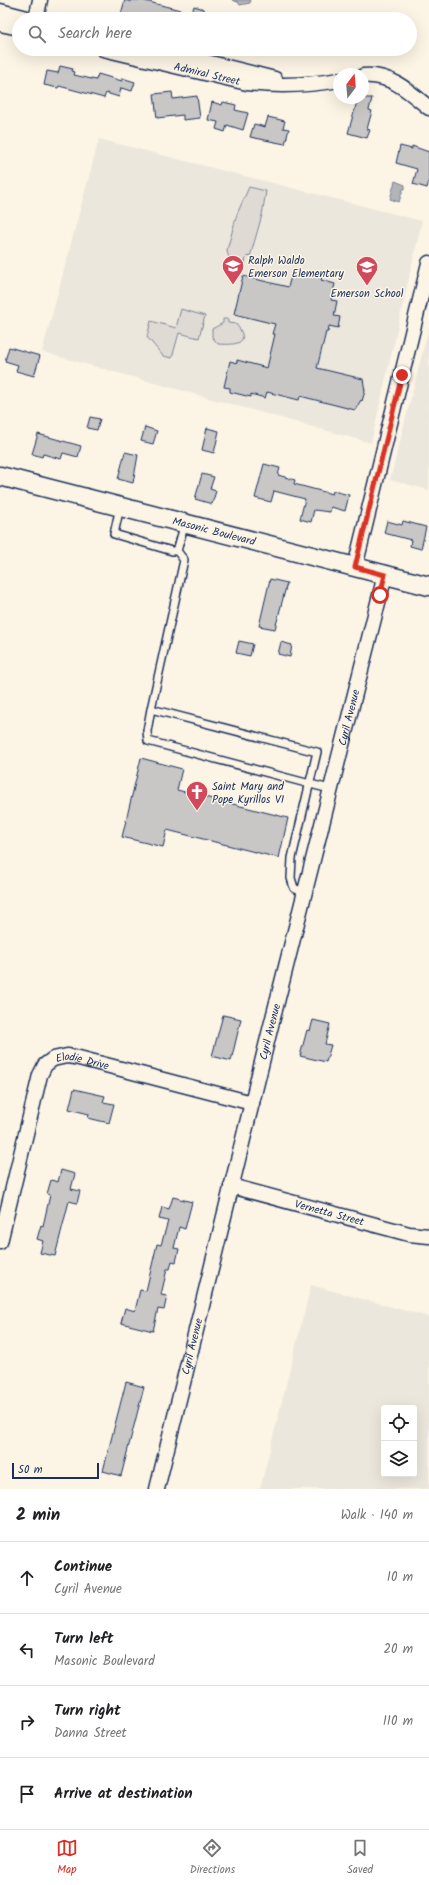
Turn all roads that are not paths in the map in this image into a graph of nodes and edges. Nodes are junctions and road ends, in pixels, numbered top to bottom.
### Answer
1 (40, 0) edge
2 (0, 11) edge
3 (37, 12) edge
4 (12, 14) edge
5 (0, 24) edge
6 (12, 27) edge
7 (131, 56) edge
8 (182, 56) edge
9 (369, 76) edge
10 (333, 81) edge
11 (289, 83) junction
12 (429, 108) edge
13 (429, 263) edge
14 (0, 476) edge
15 (120, 507) junction
16 (185, 523) junction
17 (178, 551) junction
18 (355, 567) junction
19 (385, 575) junction
20 (429, 586) edge
21 (151, 710) junction
22 (310, 784) junction
23 (330, 789) junction
24 (304, 893) junction
25 (252, 1104) junction
26 (230, 1186) junction
27 (2, 1225) edge
28 (429, 1236) edge
29 (0, 1242) edge
30 (157, 1489) edge

1 - 3 street
2 - 4 street
5 - 6 street
7 - 11 street, Admiral Street
8 - 11 street, Admiral Street
9 - 12 street
10 - 11 street, Admiral Street
13 - 18 street
14 - 15 street, Masonic Boulevard
15 - 16 street, Masonic Boulevard
15 - 17 lane
16 - 17 lane
16 - 18 street, Masonic Boulevard
17 - 21 lane
18 - 19 street, Masonic Boulevard
19 - 20 street, Masonic Boulevard
19 - 23 street, Cyril Avenue
21 - 22 lane
21 - 22 lane
22 - 23 lane
22 - 24 lane
23 - 24 street, Cyril Avenue
24 - 25 street, Cyril Avenue
25 - 26 street, Cyril Avenue
25 - 27 street, Elodie Drive
26 - 28 street, Vernetta Street
26 - 30 street, Cyril Avenue
27 - 29 street, Elodie Drive

